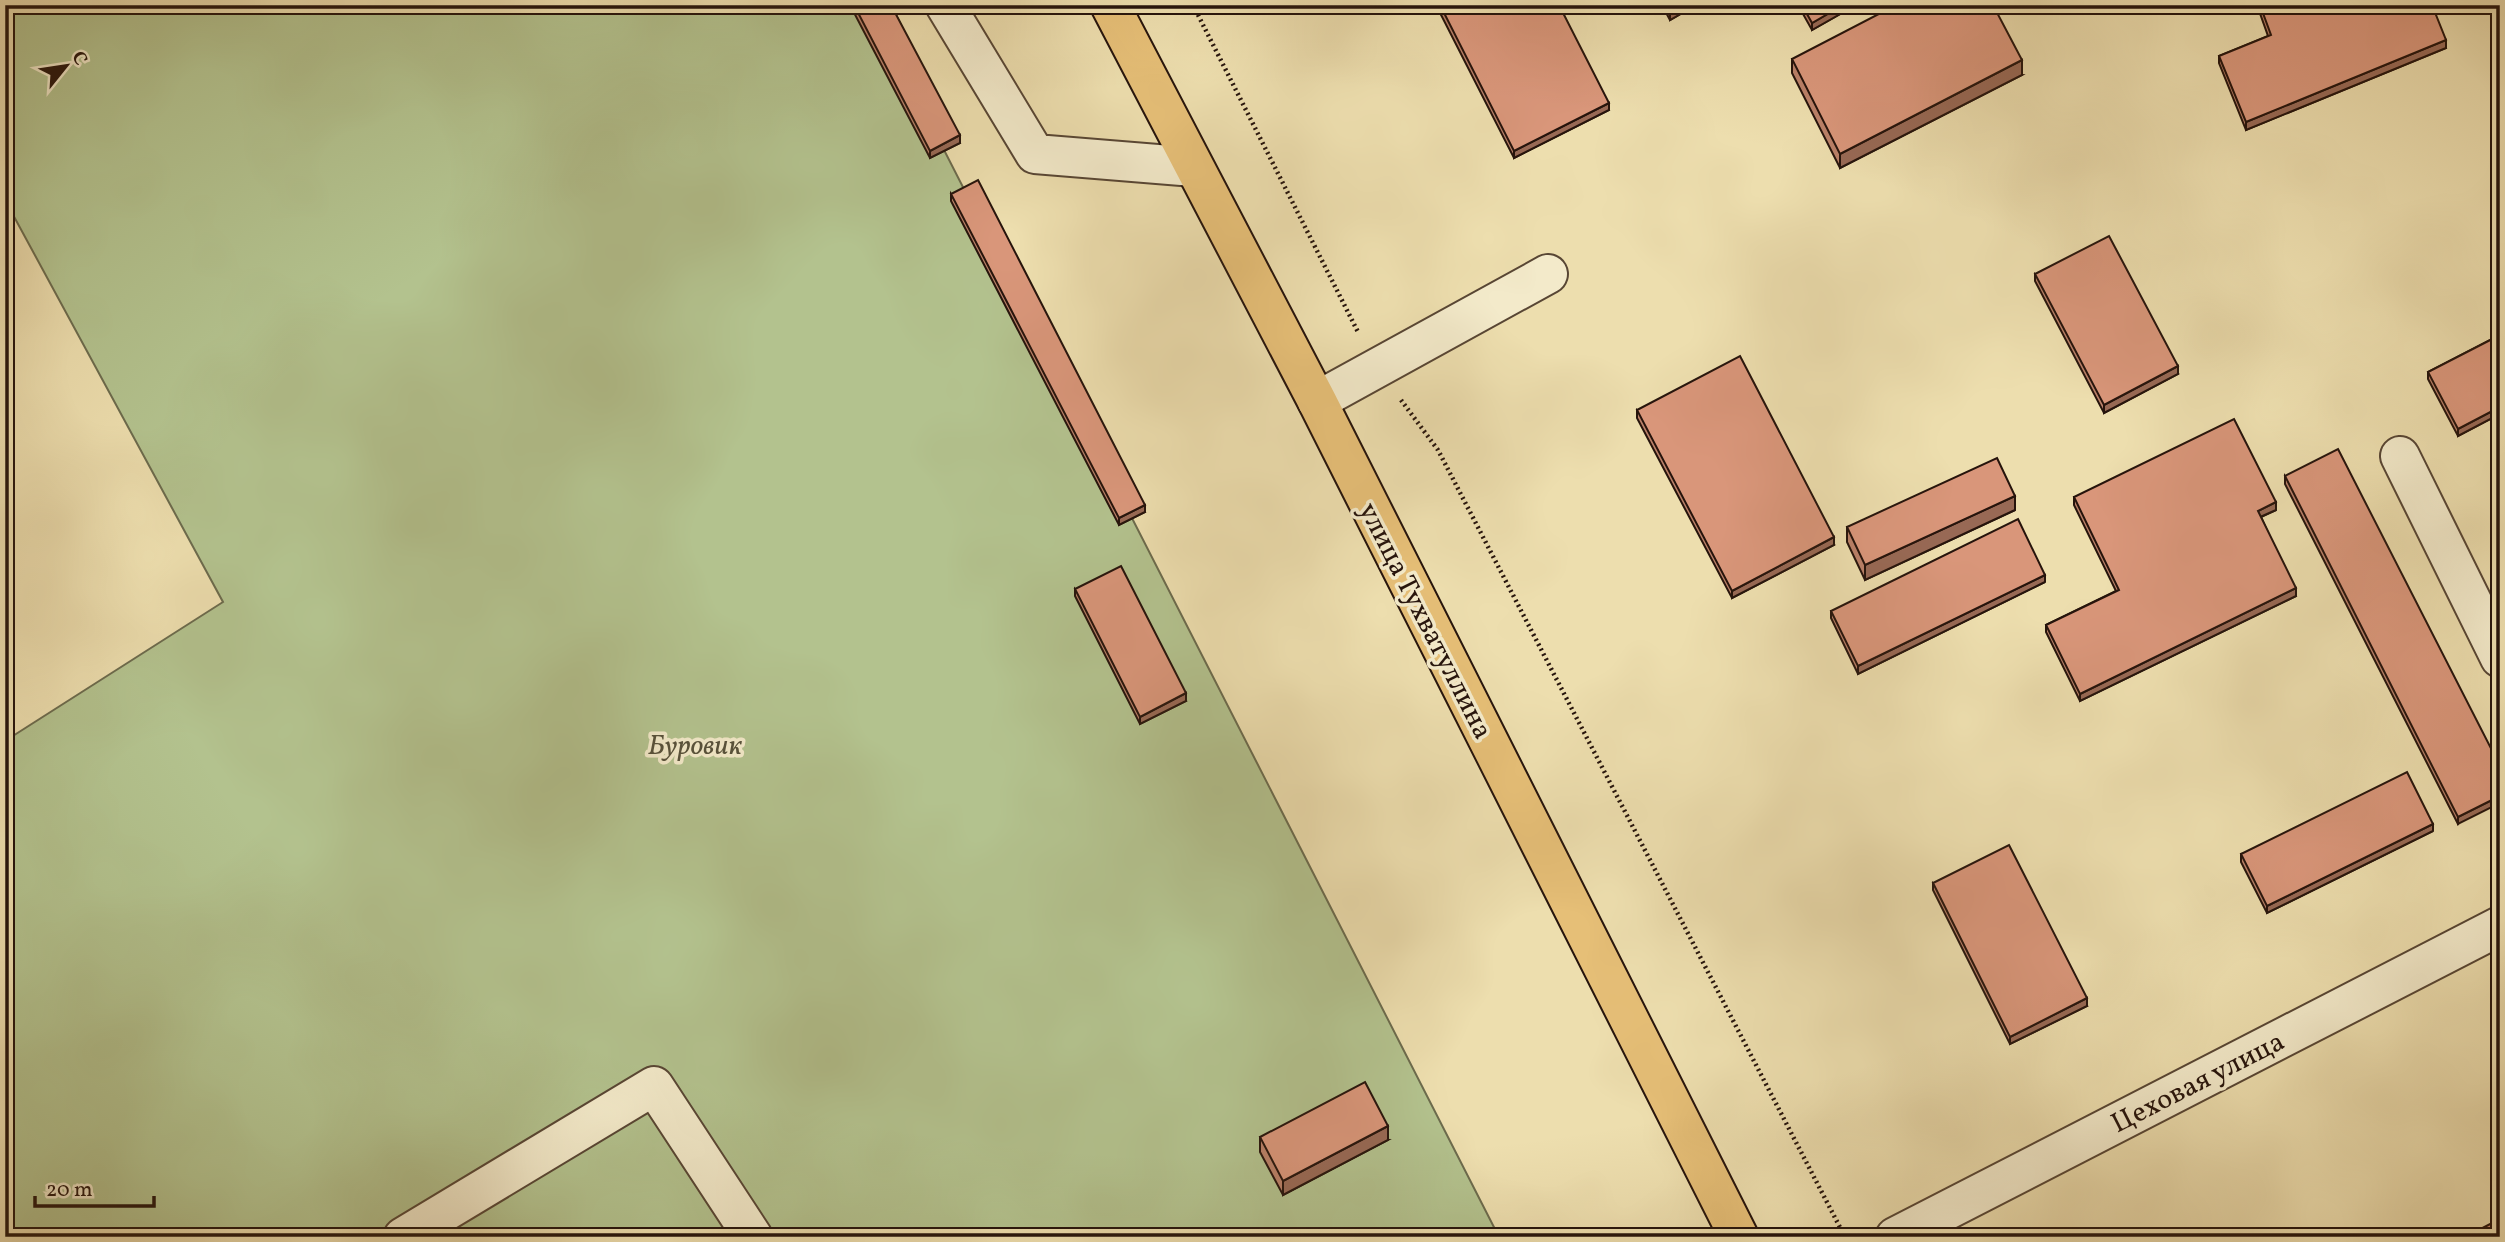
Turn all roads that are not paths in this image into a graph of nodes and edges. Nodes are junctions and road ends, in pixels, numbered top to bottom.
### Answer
1 (945, 5) edge
2 (1110, 5) edge
3 (1194, 167) junction
4 (1548, 275) dead end
5 (1317, 401) junction
6 (2400, 456) dead end
7 (2500, 658) edge
8 (2500, 926) edge
9 (403, 1237) edge
10 (753, 1237) edge
11 (1739, 1237) edge
12 (1895, 1237) edge

1 - 3 street
2 - 3 main road, улица Тухватуллина
3 - 5 main road, улица Тухватуллина
4 - 5 street
5 - 11 main road, улица Тухватуллина
6 - 7 street
8 - 12 street, Цеховая улица
9 - 10 street

